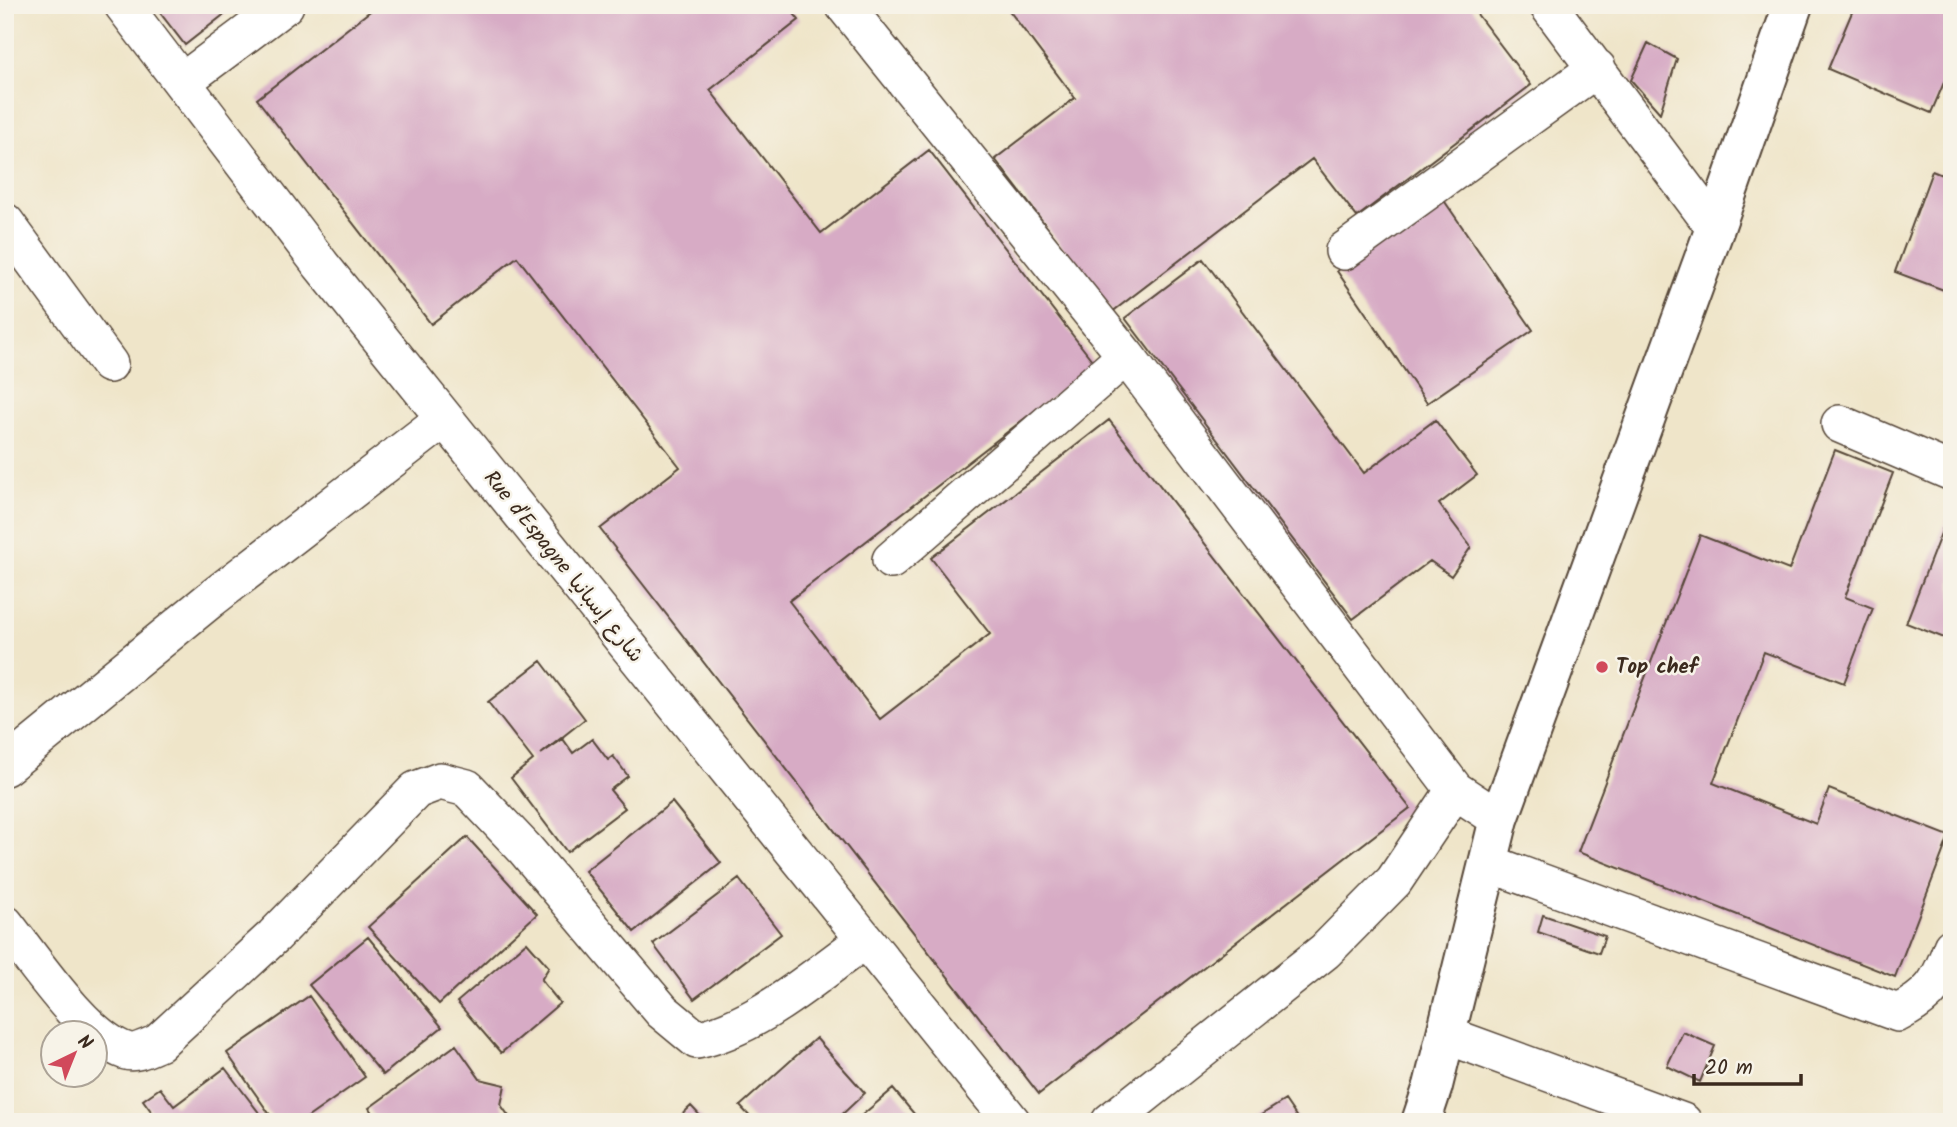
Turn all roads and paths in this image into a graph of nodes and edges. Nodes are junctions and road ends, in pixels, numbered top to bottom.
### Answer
1 (122, 5) edge
2 (285, 5) edge
3 (844, 5) edge
4 (1548, 5) edge
5 (1793, 5) edge
6 (1597, 68) junction
7 (183, 82) junction
8 (5, 222) edge
9 (1715, 228) junction
10 (1344, 251) dead end
11 (1126, 356) junction
12 (109, 364) dead end
13 (444, 419) junction
14 (1840, 424) dead end
15 (1952, 472) edge
16 (891, 559) dead end
17 (5, 767) edge
18 (1455, 790) junction
19 (1499, 819) junction
20 (1488, 863) junction
21 (5, 924) edge
22 (865, 940) junction
23 (1952, 947) edge
24 (1446, 1035) junction
25 (1012, 1122) edge
26 (1110, 1122) edge
27 (1421, 1122) edge
28 (1683, 1122) edge

1 - 7 street, Rue d'Espagne شارع إسبانيا
2 - 7 street
3 - 11 street
4 - 6 street
5 - 9 street
6 - 9 street
6 - 10 street
7 - 13 street, Rue d'Espagne شارع إسبانيا
8 - 12 street
9 - 19 street
11 - 16 street
11 - 18 street
13 - 17 street
13 - 22 street, Rue d'Espagne شارع إسبانيا
14 - 15 street
18 - 19 street
18 - 26 street
19 - 20 street
20 - 23 street
20 - 24 street
21 - 22 street
22 - 25 street, Rue d'Espagne شارع إسبانيا
24 - 27 street
24 - 28 street

